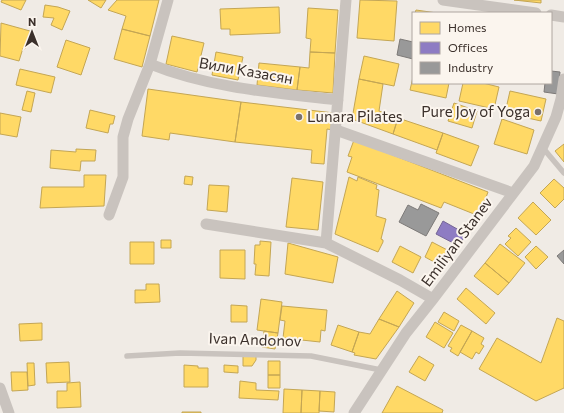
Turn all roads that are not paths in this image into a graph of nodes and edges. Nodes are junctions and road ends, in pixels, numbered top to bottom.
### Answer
1 (168, 0) edge
2 (346, 0) edge
3 (444, 0) edge
4 (529, 12) edge
5 (552, 15) edge
6 (564, 17) edge
7 (150, 64) junction
8 (564, 79) edge
9 (338, 100) junction
10 (336, 130) junction
11 (543, 148) junction
12 (564, 172) edge
13 (513, 193) junction
14 (109, 215) dead end
15 (206, 224) dead end
16 (326, 243) junction
17 (433, 299) junction
18 (127, 356) dead end
19 (381, 370) junction
20 (0, 388) edge
21 (9, 413) edge
22 (354, 413) edge

1 - 7 street
2 - 9 street
3 - 4 street
5 - 6 street
7 - 9 street, Вили Казасян
7 - 14 street
8 - 11 street, Emiliyan Stanev
9 - 10 street
10 - 13 street
10 - 16 street
11 - 12 lane
11 - 13 street, Emiliyan Stanev
13 - 17 street, Emiliyan Stanev
15 - 16 street
16 - 17 street
17 - 19 street, Emiliyan Stanev
18 - 19 lane, Ivan Andonov
19 - 22 street, Emiliyan Stanev
20 - 21 street

